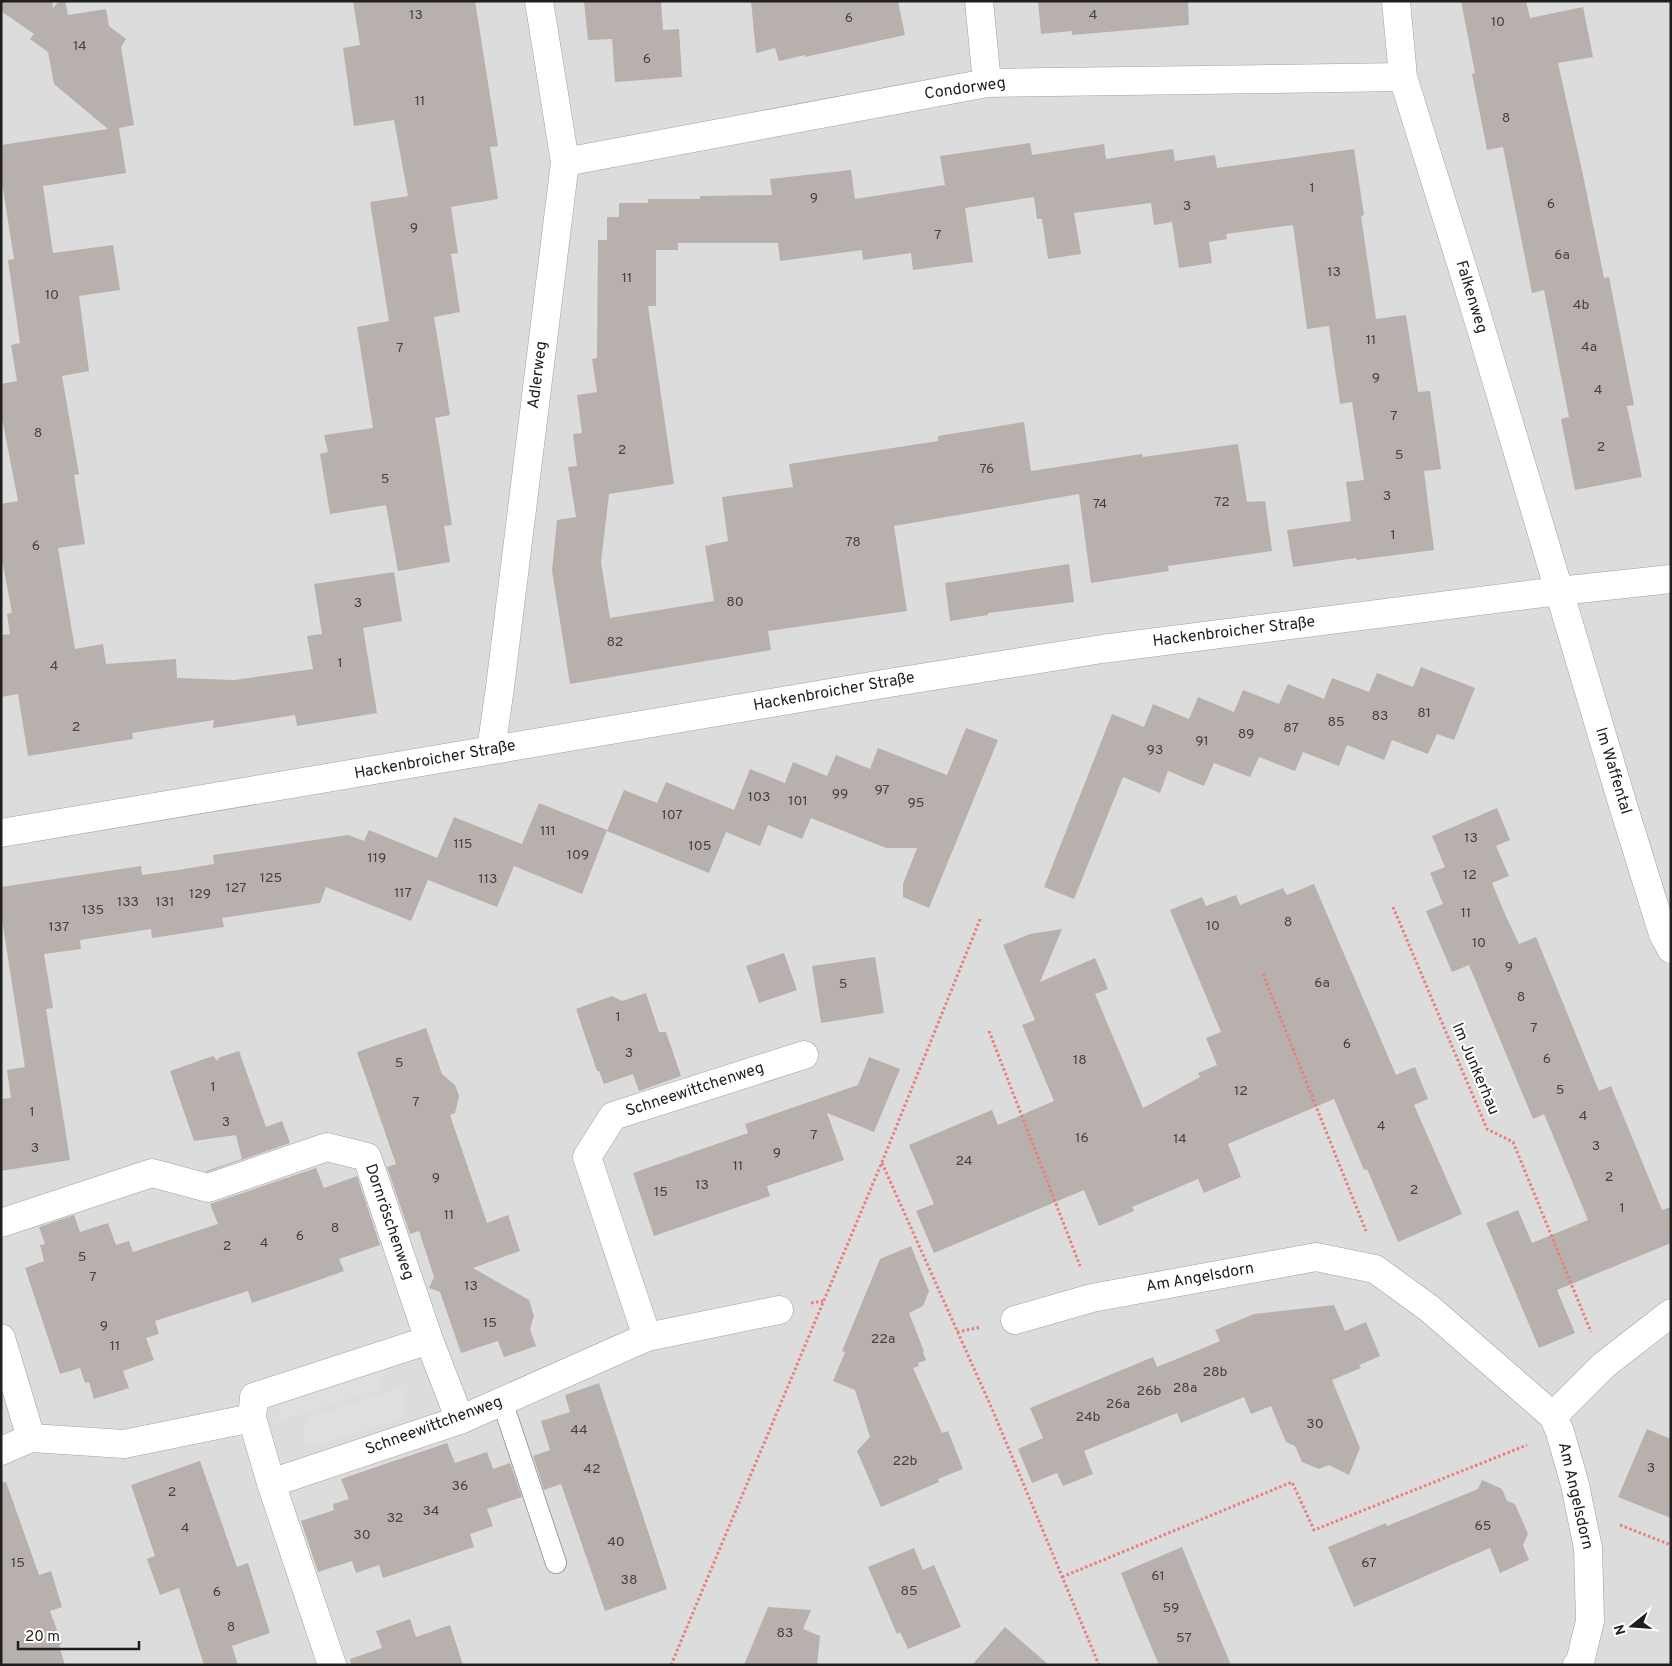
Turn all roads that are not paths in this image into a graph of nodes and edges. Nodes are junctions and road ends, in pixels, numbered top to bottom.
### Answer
1 (539, 1) edge
2 (979, 1) edge
3 (1396, 1) edge
4 (1403, 77) junction
5 (987, 83) junction
6 (564, 162) junction
7 (1671, 579) edge
8 (1559, 591) junction
9 (491, 750) junction
10 (1, 833) edge
11 (1671, 949) edge
12 (804, 1055) dead end
13 (1, 1223) edge
14 (779, 1310) dead end
15 (1671, 1313) edge
16 (1016, 1320) dead end
17 (647, 1337) junction
18 (1, 1338) edge
19 (429, 1340) junction
20 (502, 1402) junction
21 (252, 1418) junction
22 (460, 1420) junction
23 (1557, 1424) junction
24 (31, 1438) junction
25 (1, 1451) edge
26 (271, 1483) junction
27 (556, 1563) dead end
28 (332, 1665) edge
29 (1577, 1665) edge

1 - 6 street, Adlerweg
2 - 5 street
3 - 4 street, Falkenweg
4 - 5 street, Condorweg
4 - 8 street, Falkenweg
5 - 6 street, Condorweg
6 - 9 street, Adlerweg
7 - 8 street, Hackenbroicher Straße
8 - 9 street, Hackenbroicher Straße
8 - 11 street, Im Waffental
9 - 10 street, Hackenbroicher Straße
12 - 17 street, Schneewittchenweg
13 - 19 street, Dornröschenweg
14 - 17 street, Schneewittchenweg
15 - 23 street
16 - 23 street, Am Angelsdorn
17 - 20 street, Schneewittchenweg
18 - 24 street
19 - 21 street
19 - 22 street, Dornröschenweg
20 - 22 street, Schneewittchenweg
20 - 27 lane
21 - 24 street
21 - 26 street
22 - 26 street, Schneewittchenweg
23 - 29 street, Am Angelsdorn
24 - 25 street
26 - 28 street

